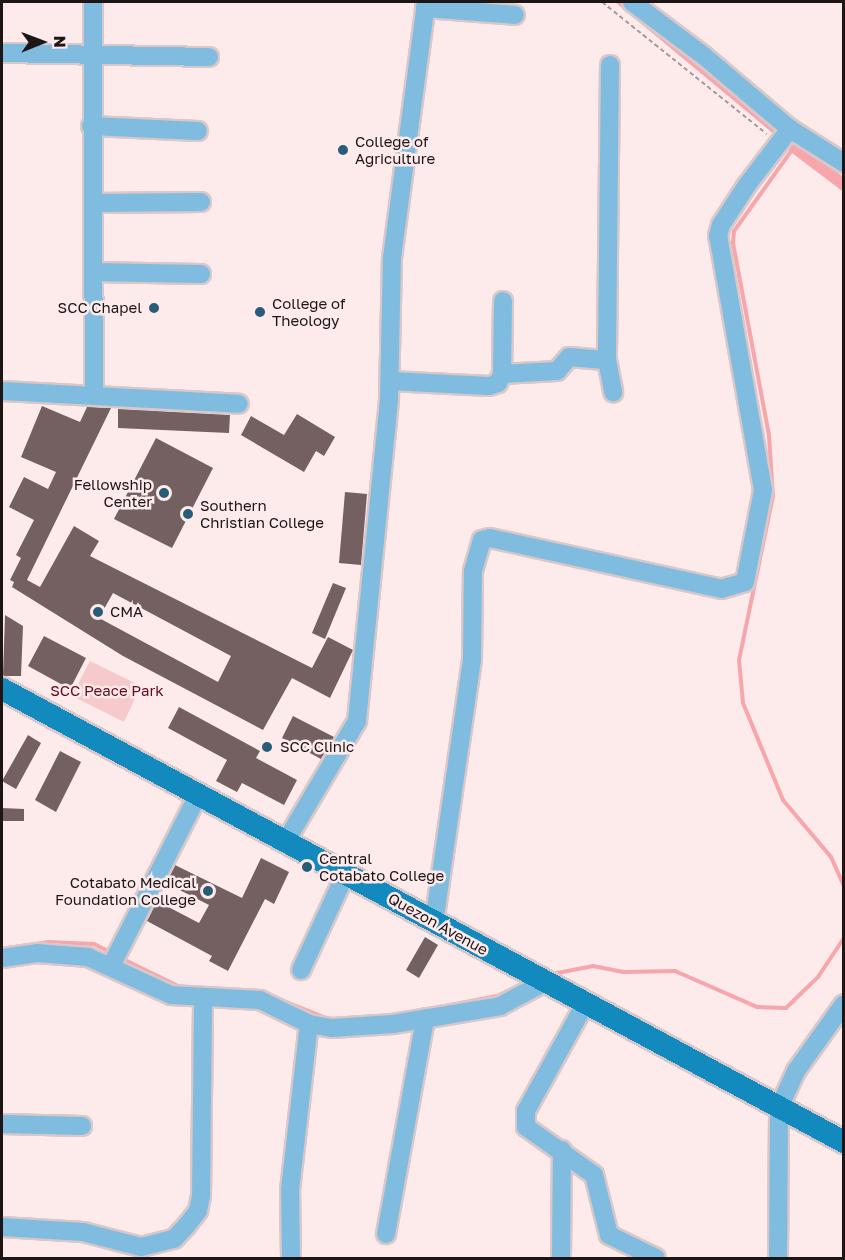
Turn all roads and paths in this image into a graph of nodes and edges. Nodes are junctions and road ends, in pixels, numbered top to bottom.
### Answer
1 (93, 2) edge
2 (602, 2) edge
3 (632, 2) edge
4 (426, 5) edge
5 (515, 15) dead end
6 (92, 52) junction
7 (2, 53) edge
8 (209, 57) dead end
9 (610, 65) dead end
10 (90, 126) junction
11 (198, 131) dead end
12 (785, 136) junction
13 (843, 163) edge
14 (93, 202) junction
15 (201, 202) dead end
16 (93, 272) junction
17 (201, 274) dead end
18 (503, 300) dead end
19 (607, 360) junction
20 (502, 374) junction
21 (390, 381) junction
22 (2, 391) edge
23 (613, 392) dead end
24 (94, 394) junction
25 (239, 404) dead end
26 (2, 689) edge
27 (199, 794) junction
28 (286, 841) junction
29 (346, 873) junction
30 (434, 923) junction
31 (2, 958) edge
32 (115, 959) junction
33 (301, 970) dead end
34 (545, 982) junction
35 (203, 999) junction
36 (585, 1004) junction
37 (843, 1004) edge
38 (425, 1019) junction
39 (309, 1024) junction
40 (778, 1108) junction
41 (2, 1124) edge
42 (82, 1126) dead end
43 (842, 1140) edge
44 (562, 1150) junction
45 (2, 1227) edge
46 (386, 1234) dead end
47 (291, 1258) edge
48 (561, 1258) edge
49 (656, 1258) edge
50 (778, 1258) edge

1 - 6 street
2 - 12 path
3 - 12 street
4 - 5 street
4 - 21 street
6 - 7 street
6 - 8 street
6 - 10 street
9 - 19 street
10 - 11 street
10 - 14 street
12 - 13 street
12 - 30 street
14 - 15 street
14 - 16 street
16 - 17 street
16 - 24 street
18 - 20 street
19 - 20 street
19 - 23 street
20 - 21 street
21 - 28 street
22 - 24 street
24 - 25 street
26 - 27 main road, Quezon Avenue
27 - 28 main road, Quezon Avenue
27 - 32 street
28 - 29 main road, Quezon Avenue
29 - 30 main road, Quezon Avenue
29 - 33 street
30 - 34 main road, Quezon Avenue
31 - 32 street
32 - 35 street
34 - 36 main road, Quezon Avenue
34 - 38 street
35 - 39 street
35 - 45 street
36 - 40 main road, Quezon Avenue
36 - 44 street
37 - 40 street
38 - 39 street
38 - 46 street
39 - 47 street
40 - 43 main road, Quezon Avenue
40 - 50 street
41 - 42 street
44 - 48 street
44 - 49 street

